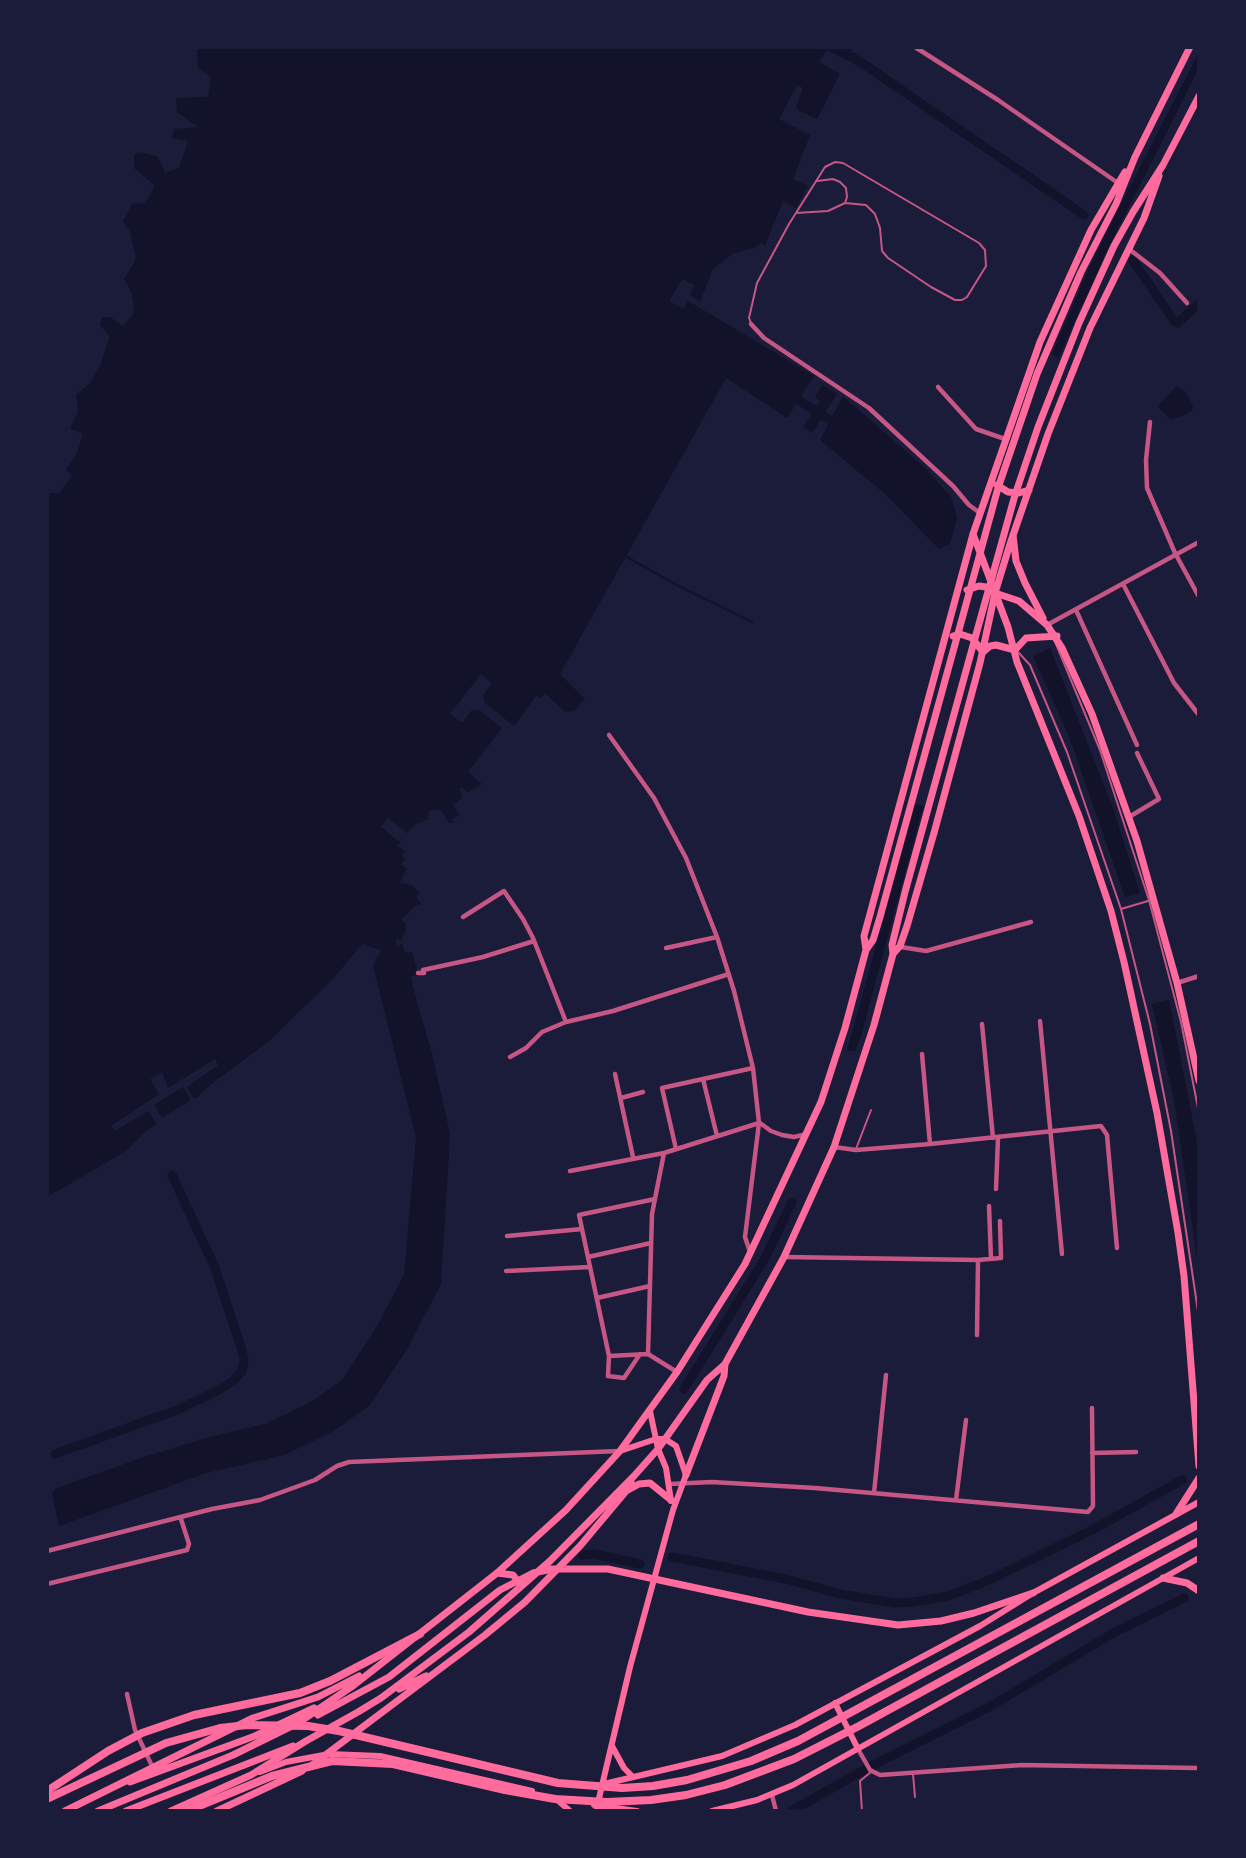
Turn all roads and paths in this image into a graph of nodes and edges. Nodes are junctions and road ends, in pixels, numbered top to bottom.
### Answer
1 (915, 47) edge
2 (1190, 47) edge
3 (1199, 96) edge
4 (1135, 157) junction
5 (1163, 165) junction
6 (816, 181) junction
7 (1118, 183) junction
8 (845, 203) junction
9 (796, 213) junction
10 (1128, 249) junction
11 (1187, 303) dead end
12 (751, 324) joint
13 (938, 387) dead end
14 (1150, 422) dead end
15 (1005, 439) junction
16 (992, 477) junction
17 (1029, 490) junction
18 (980, 513) junction
19 (973, 534) junction
20 (1013, 534) junction
21 (1199, 542) edge
22 (1175, 553) junction
23 (1123, 584) junction
24 (995, 593) junction
25 (1199, 597) edge
26 (954, 598) junction
27 (1076, 610) junction
28 (1047, 625) junction
29 (1057, 636) junction
30 (943, 642) junction
31 (1015, 650) junction
32 (983, 652) junction
33 (1199, 715) edge
34 (609, 735) dead end
35 (1137, 745) dead end
36 (1137, 753) dead end
37 (1129, 817) junction
38 (1149, 900) junction
39 (1121, 909) junction
40 (463, 917) dead end
41 (1031, 922) dead end
42 (717, 937) junction
43 (534, 941) junction
44 (900, 947) junction
45 (666, 948) dead end
46 (866, 950) junction
47 (893, 954) junction
48 (418, 973) dead end
49 (729, 974) junction
50 (1199, 976) edge
51 (1177, 983) junction
52 (566, 1021) junction
53 (1040, 1021) dead end
54 (982, 1024) dead end
55 (922, 1054) dead end
56 (510, 1057) dead end
57 (753, 1068) junction
58 (615, 1074) dead end
59 (703, 1079) junction
60 (1199, 1081) edge
61 (643, 1092) dead end
62 (620, 1098) junction
63 (871, 1110) dead end
64 (1199, 1113) edge
65 (759, 1123) junction
66 (1052, 1132) junction
67 (808, 1133) junction
68 (717, 1136) junction
69 (996, 1138) junction
70 (930, 1144) junction
71 (834, 1147) junction
72 (676, 1149) junction
73 (856, 1150) junction
74 (664, 1153) junction
75 (632, 1157) junction
76 (570, 1171) dead end
77 (996, 1189) dead end
78 (655, 1199) junction
79 (989, 1206) dead end
80 (1000, 1221) dead end
81 (582, 1229) junction
82 (507, 1236) dead end
83 (651, 1243) junction
84 (1117, 1248) dead end
85 (750, 1253) junction
86 (1062, 1254) dead end
87 (588, 1257) junction
88 (784, 1257) junction
89 (992, 1259) junction
90 (978, 1260) junction
91 (590, 1267) junction
92 (506, 1271) dead end
93 (650, 1286) junction
94 (597, 1298) junction
95 (1199, 1318) edge
96 (977, 1335) dead end
97 (640, 1354) junction
98 (648, 1354) junction
99 (609, 1356) junction
100 (725, 1364) junction
101 (677, 1372) junction
102 (886, 1375) dead end
103 (1092, 1408) dead end
104 (649, 1411) junction
105 (966, 1420) dead end
106 (656, 1439) junction
107 (665, 1439) junction
108 (658, 1449) junction
109 (620, 1451) junction
110 (1136, 1452) dead end
111 (1092, 1453) junction
112 (1199, 1466) edge
113 (634, 1476) junction
114 (1199, 1478) edge
115 (685, 1479) junction
116 (670, 1484) junction
117 (627, 1490) junction
118 (874, 1493) junction
119 (671, 1500) junction
120 (956, 1500) junction
121 (1199, 1502) edge
122 (673, 1510) junction
123 (1176, 1514) junction
124 (181, 1519) junction
125 (1199, 1524) edge
126 (1199, 1541) edge
127 (47, 1551) edge
128 (1199, 1558) edge
129 (497, 1573) junction
130 (1163, 1578) junction
131 (47, 1584) edge
132 (520, 1589) junction
133 (1199, 1591) edge
134 (1033, 1593) junction
135 (420, 1634) junction
136 (384, 1662) junction
137 (439, 1670) junction
138 (354, 1685) junction
139 (127, 1694) dead end
140 (381, 1698) junction
141 (835, 1703) junction
142 (298, 1723) junction
143 (306, 1741) junction
144 (612, 1746) junction
145 (858, 1749) junction
146 (329, 1754) junction
147 (152, 1766) junction
148 (870, 1768) junction
149 (1198, 1768) edge
150 (913, 1773) junction
151 (251, 1775) junction
152 (633, 1777) junction
153 (604, 1784) junction
154 (107, 1790) junction
155 (47, 1791) edge
156 (772, 1795) junction
157 (553, 1797) junction
158 (915, 1797) dead end
159 (47, 1799) edge
160 (597, 1808) edge
161 (742, 1808) edge
162 (776, 1809) edge
163 (65, 1811) edge
164 (98, 1811) edge
165 (126, 1811) edge
166 (171, 1811) edge
167 (187, 1811) edge
168 (217, 1811) edge
169 (570, 1811) edge
170 (637, 1811) edge
171 (712, 1811) edge
172 (862, 1811) edge

1 - 7 street
2 - 4 main road
3 - 5 main road
4 - 7 main road
4 - 46 main road
5 - 10 main road
5 - 47 main road
6 - 8 lane
6 - 8 lane
6 - 9 lane
7 - 15 main road
8 - 9 lane
9 - 12 lane
10 - 11 street
10 - 17 main road
12 - 18 street
13 - 15 street
14 - 22 street
15 - 16 main road
16 - 17 main road
16 - 18 main road
17 - 20 main road
18 - 19 main road
19 - 24 main road
19 - 26 main road
20 - 24 main road
20 - 28 main road
21 - 22 street
22 - 23 street
22 - 25 street
23 - 27 street
23 - 33 street
24 - 26 main road
24 - 28 main road
24 - 31 main road
24 - 32 main road
26 - 30 main road
27 - 28 street
27 - 35 street
28 - 29 main road
29 - 31 main road
29 - 37 main road
29 - 38 lane
30 - 32 main road
30 - 46 main road
31 - 32 main road
31 - 39 lane
31 - 112 main road
32 - 44 main road
34 - 42 street
36 - 37 street
37 - 51 main road
38 - 39 lane
38 - 64 lane
39 - 95 lane
40 - 43 street
41 - 44 street
42 - 45 street
42 - 49 street
43 - 48 street
43 - 52 street
44 - 47 main road
46 - 67 main road
47 - 71 main road
49 - 52 street
49 - 57 street
50 - 51 street
51 - 60 main road
52 - 56 street
53 - 66 street
54 - 69 street
55 - 70 street
57 - 59 street
57 - 65 street
58 - 62 street
59 - 68 street
59 - 72 street
61 - 62 street
62 - 75 street
63 - 73 lane
65 - 67 street
65 - 68 street
65 - 85 street
66 - 69 street
66 - 84 street
66 - 86 street
67 - 85 main road
68 - 72 street
69 - 70 street
69 - 77 street
70 - 73 street
71 - 73 street
71 - 88 main road
72 - 74 street
74 - 75 street
74 - 78 street
75 - 76 street
78 - 81 street
78 - 83 street
79 - 89 street
80 - 89 street
81 - 82 street
81 - 87 street
83 - 87 street
83 - 93 street
85 - 101 main road
87 - 91 street
88 - 90 street
88 - 100 main road
89 - 90 street
90 - 96 street
91 - 92 street
91 - 94 street
93 - 94 street
93 - 98 street
94 - 99 street
97 - 98 street
97 - 99 street
97 - 99 street
98 - 101 street
100 - 107 main road
100 - 115 main road
101 - 104 main road
102 - 118 street
103 - 111 street
104 - 106 main road
104 - 109 main road
105 - 120 street
106 - 107 main road
106 - 108 main road
106 - 109 main road
107 - 108 main road
107 - 115 main road
108 - 113 main road
108 - 116 main road
109 - 124 street
109 - 129 main road
110 - 111 street
111 - 120 street
113 - 117 main road
113 - 132 main road
114 - 123 main road
115 - 116 street
115 - 118 street
115 - 122 main road
116 - 119 main road
117 - 119 main road
117 - 137 main road
118 - 120 street
119 - 122 main road
121 - 123 main road
122 - 144 main road
123 - 134 main road
124 - 127 street
124 - 131 street
125 - 159 highway
126 - 167 highway
128 - 130 main road
129 - 132 main road
129 - 135 main road
130 - 133 main road
130 - 145 main road
132 - 140 main road
134 - 141 main road
134 - 142 main road
135 - 136 main road
135 - 155 highway
136 - 138 main road
136 - 147 main road
137 - 140 main road
137 - 146 main road
138 - 142 main road
138 - 154 main road
139 - 147 street
140 - 143 main road
141 - 145 main road
141 - 152 main road
142 - 164 main road
143 - 151 main road
143 - 165 main road
144 - 152 main road
144 - 153 main road
145 - 148 street
145 - 156 main road
146 - 151 main road
146 - 157 main road
146 - 168 main road
147 - 154 main road
148 - 150 street
148 - 172 lane
149 - 150 street
150 - 158 lane
151 - 166 main road
152 - 153 main road
153 - 160 main road
154 - 163 main road
156 - 161 main road
156 - 162 street
157 - 160 main road
157 - 169 main road
160 - 170 main road
161 - 171 main road

